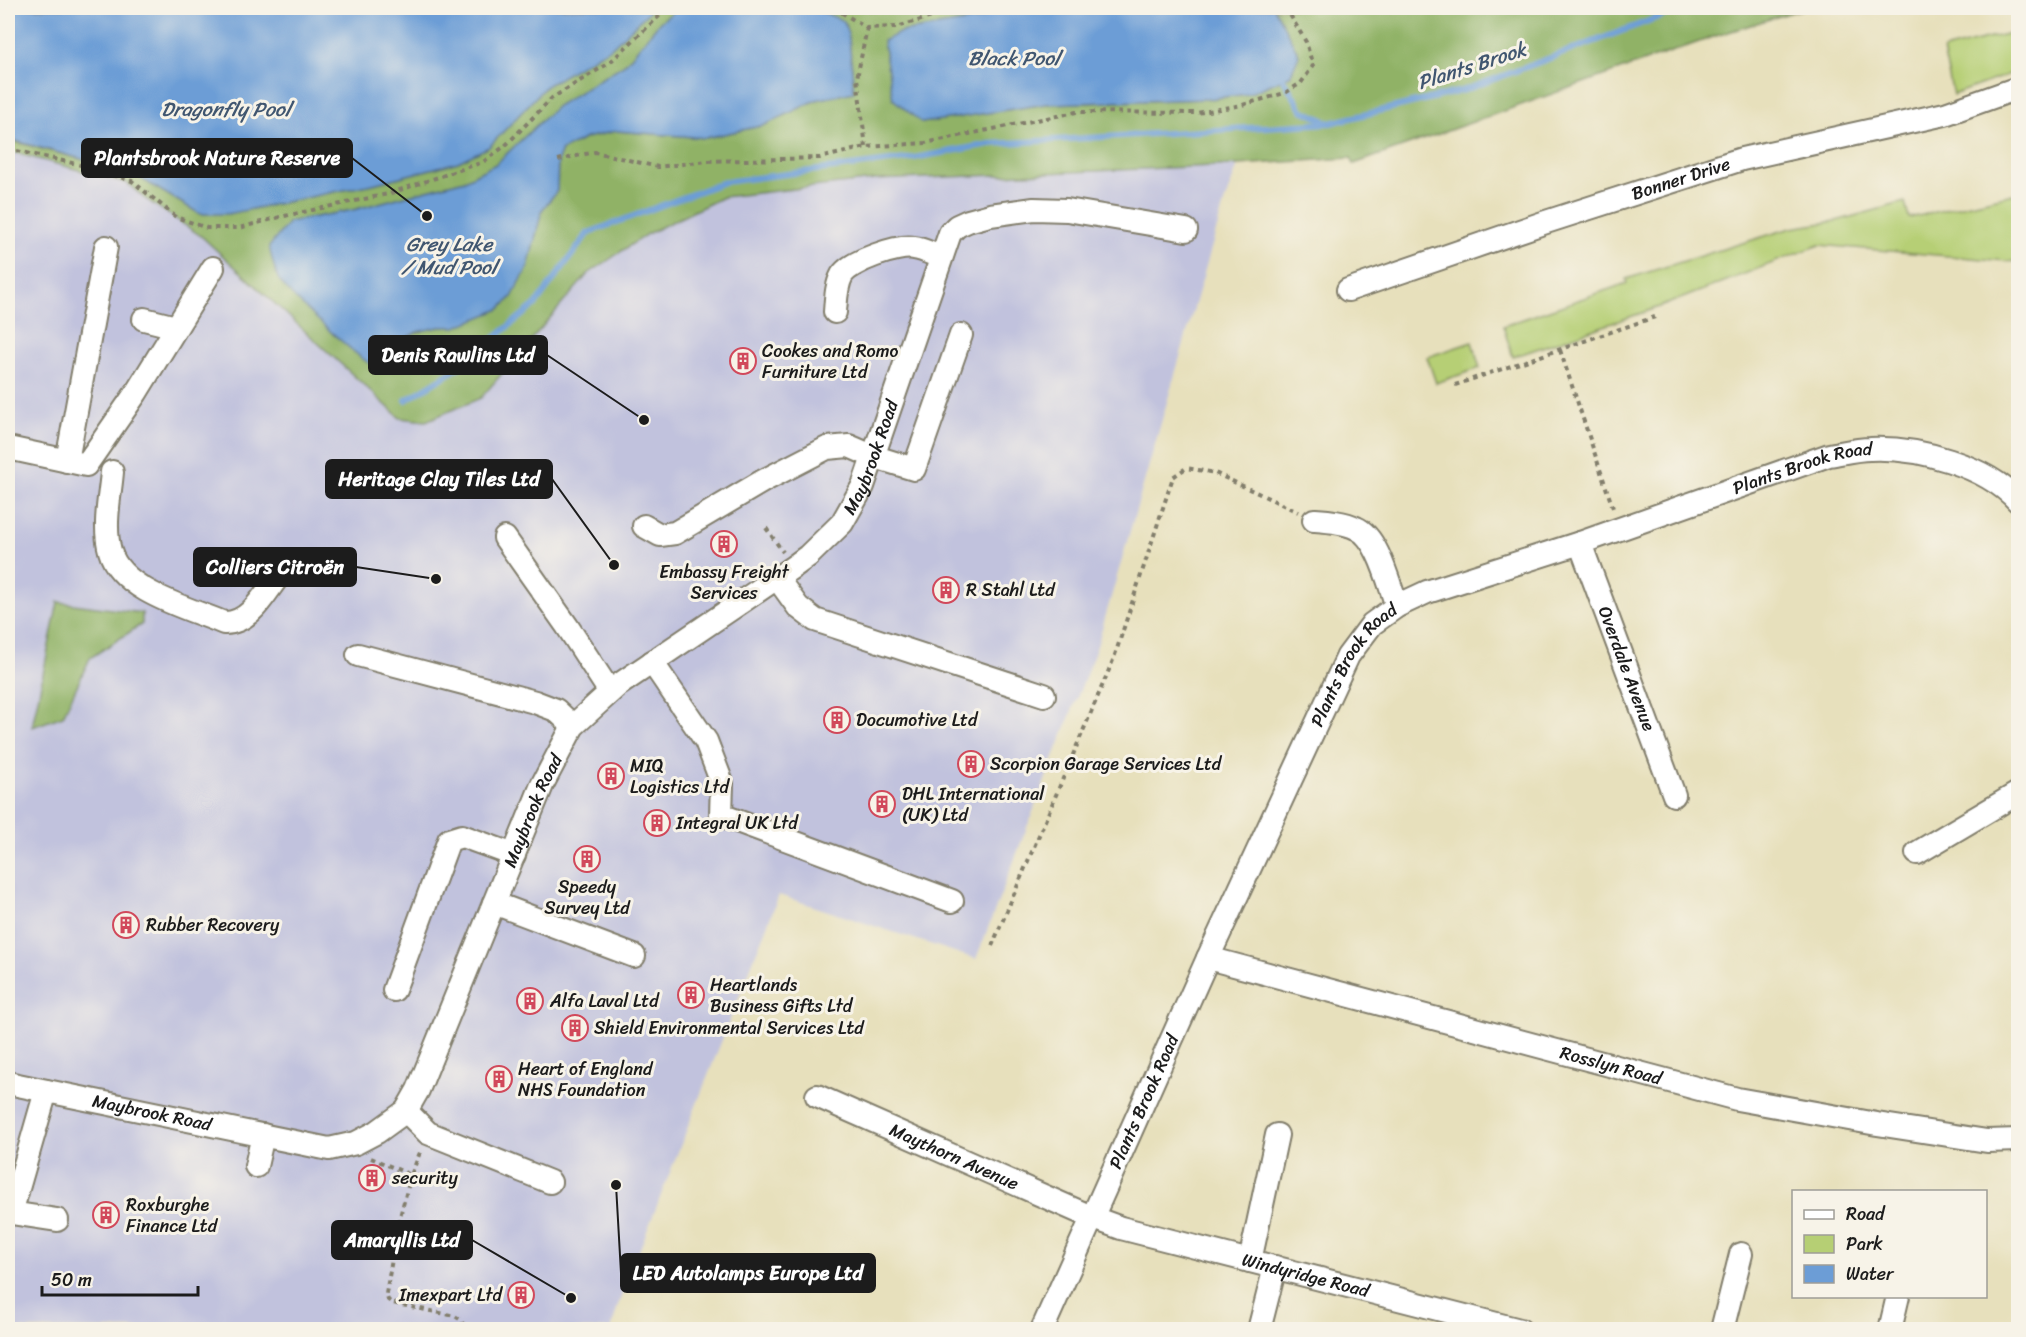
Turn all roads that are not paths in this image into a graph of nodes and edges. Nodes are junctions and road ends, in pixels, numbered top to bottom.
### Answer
1 (2019, 88) edge
2 (1186, 230) dead end
3 (106, 248) dead end
4 (940, 257) junction
5 (213, 268) dead end
6 (1348, 290) dead end
7 (835, 312) dead end
8 (144, 319) dead end
9 (176, 327) junction
10 (961, 335) dead end
11 (8, 448) edge
12 (872, 456) junction
13 (77, 463) junction
14 (2019, 501) edge
15 (1314, 520) road end
16 (644, 526) dead end
17 (505, 538) dead end
18 (1580, 543) junction
19 (277, 578) dead end
20 (777, 578) junction
21 (1397, 606) junction
22 (358, 656) dead end
23 (652, 662) junction
24 (610, 692) junction
25 (1044, 694) dead end
26 (573, 726) junction
27 (2019, 793) edge
28 (1674, 795) dead end
29 (1917, 853) dead end
30 (514, 855) junction
31 (952, 901) dead end
32 (494, 903) junction
33 (634, 956) dead end
34 (1208, 958) junction
35 (394, 990) dead end
36 (8, 1083) edge
37 (46, 1091) junction
38 (817, 1096) dead end
39 (406, 1111) junction
40 (263, 1135) junction
41 (1277, 1135) dead end
42 (2019, 1140) edge
43 (256, 1166) dead end
44 (550, 1182) dead end
45 (1091, 1217) junction
46 (57, 1220) dead end
47 (1741, 1254) dead end
48 (1250, 1261) junction
49 (1275, 1267) junction
50 (1898, 1298) edge
51 (1042, 1329) edge
52 (1259, 1329) edge
53 (1520, 1329) edge
54 (1722, 1329) edge
55 (1890, 1329) edge

1 - 6 street, Bonner Drive
2 - 4 street, Maybrook Road
3 - 13 street
4 - 7 street
4 - 12 street, Maybrook Road
5 - 9 street
8 - 9 street
9 - 13 street
10 - 12 street
11 - 13 street
12 - 16 street
12 - 20 street, Maybrook Road
13 - 19 street
14 - 18 street, Plants Brook Road
15 - 21 street
17 - 24 street
18 - 21 street, Plants Brook Road
18 - 28 street, Overdale Avenue
20 - 23 street, Maybrook Road
20 - 25 street
21 - 34 street, Plants Brook Road
22 - 26 street
23 - 24 street, Maybrook Road
23 - 31 street
24 - 26 street, Maybrook Road
26 - 30 street, Maybrook Road
27 - 29 street
30 - 32 street, Maybrook Road
30 - 35 street
32 - 33 street
32 - 39 street, Maybrook Road
34 - 42 street, Rosslyn Road
34 - 45 street, Plants Brook Road
36 - 37 street, Maybrook Road
37 - 40 street, Maybrook Road
37 - 46 street
38 - 45 street, Maythorn Avenue
39 - 40 street, Maybrook Road
39 - 44 street
40 - 43 street
41 - 48 street
45 - 48 street, Windyridge Road
45 - 51 street, Plants Brook Road
47 - 54 street
48 - 49 street, Windyridge Road
49 - 52 street
49 - 53 street, Windyridge Road
50 - 55 street

